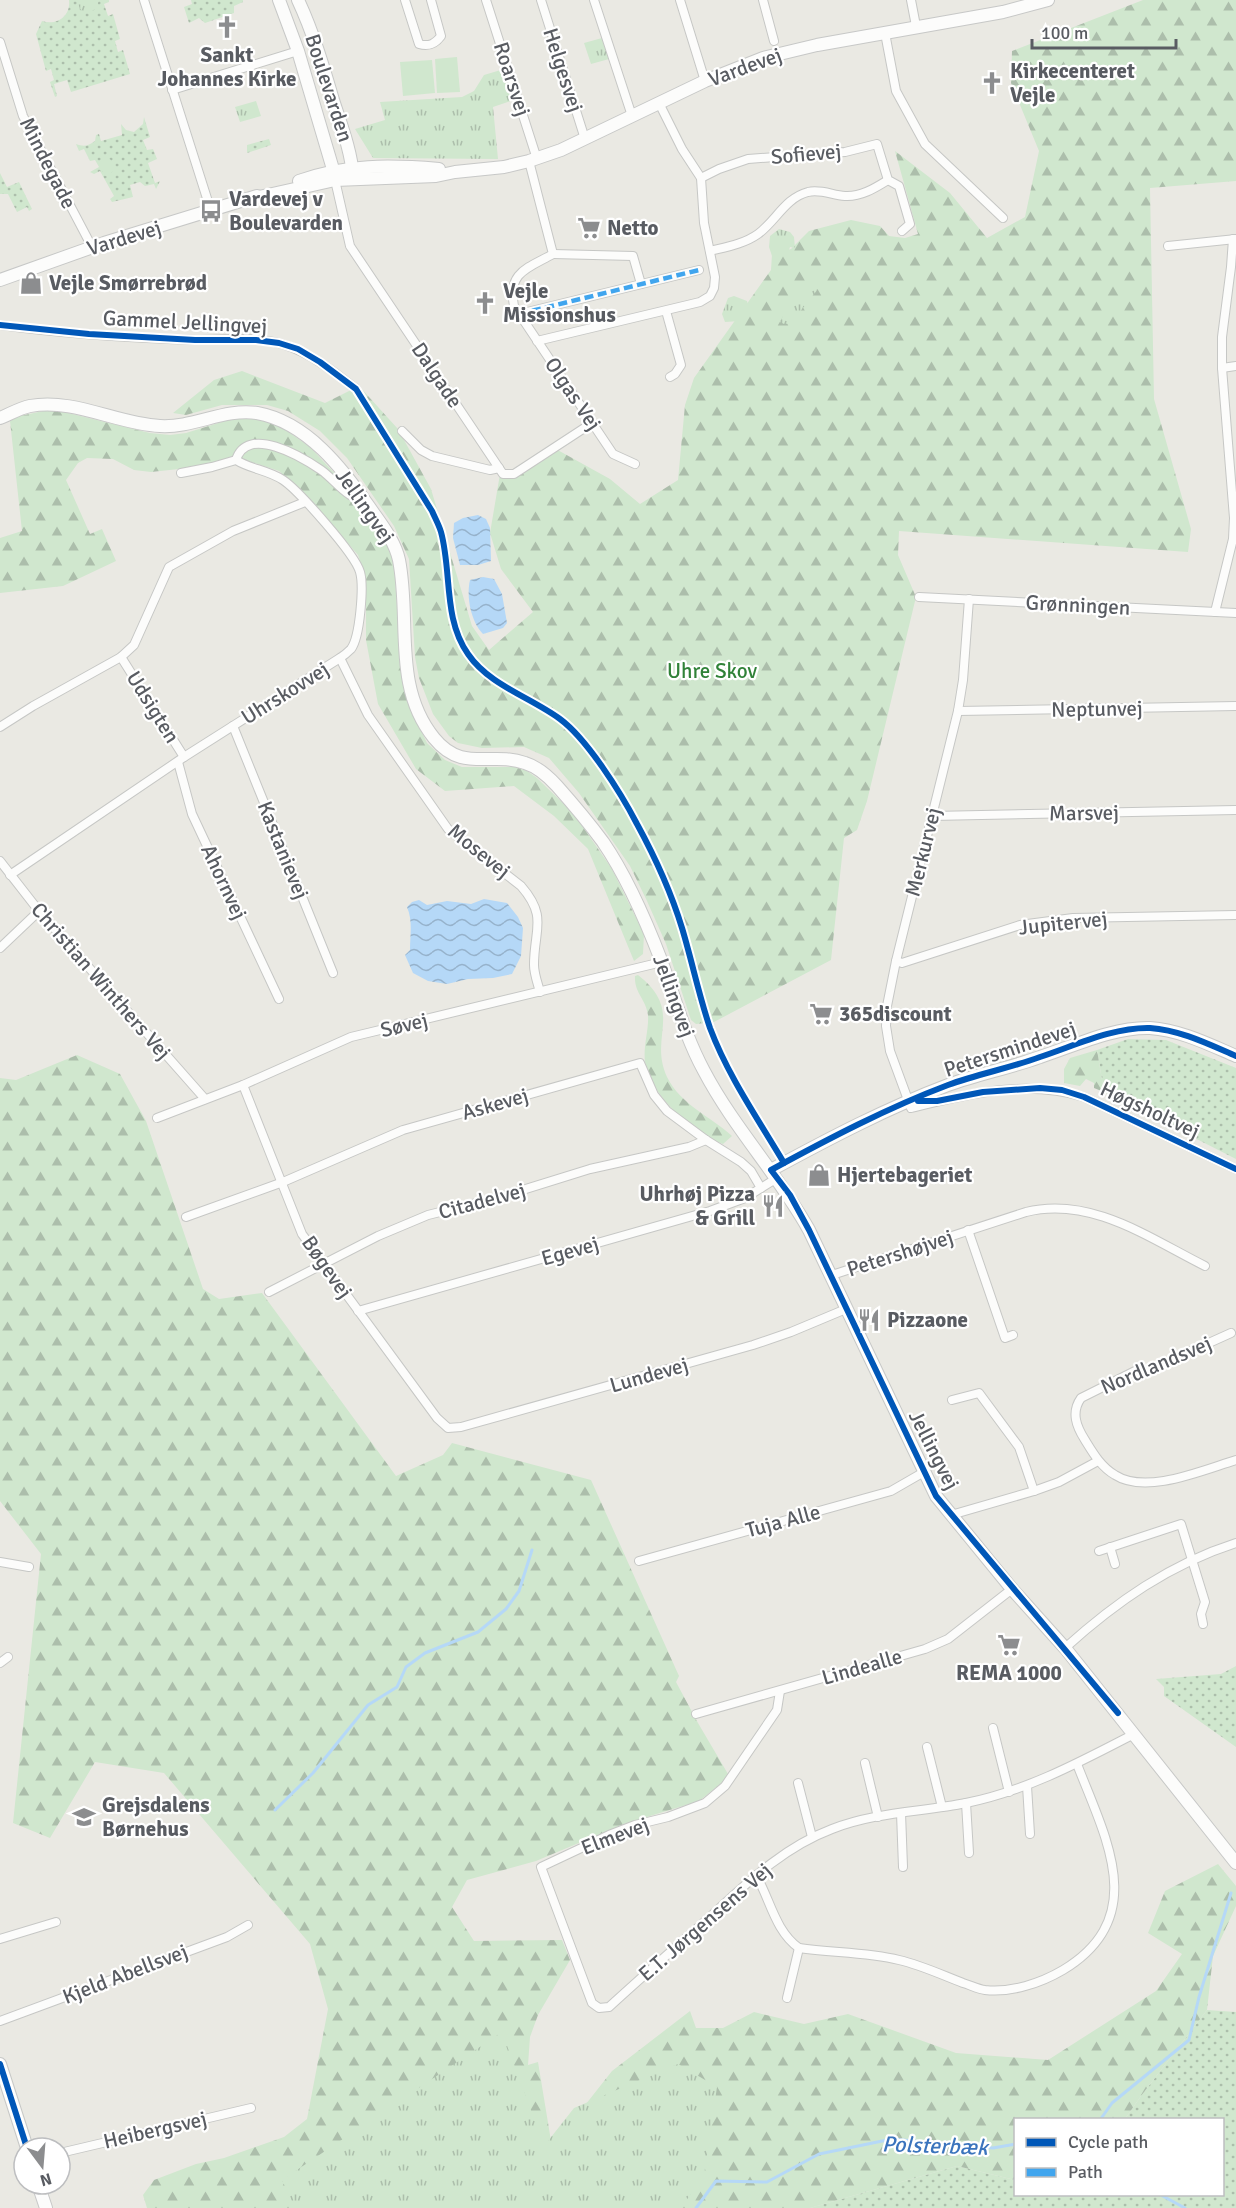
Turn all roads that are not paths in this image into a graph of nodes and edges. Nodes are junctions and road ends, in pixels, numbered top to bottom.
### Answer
1 (144, 0) edge
2 (279, 0) edge
3 (298, 0) edge
4 (405, 0) edge
5 (431, 0) edge
6 (486, 0) edge
7 (541, 0) edge
8 (594, 0) edge
9 (680, 0) edge
10 (763, 0) edge
11 (910, 0) edge
12 (1048, 0) edge
13 (916, 27) junction
14 (885, 33) junction
15 (774, 41) dead end
16 (0, 42) edge
17 (298, 51) junction
18 (705, 81) junction
19 (172, 90) junction
20 (659, 103) junction
21 (632, 116) junction
22 (585, 139) junction
23 (533, 160) junction
24 (353, 173) junction
25 (335, 175) junction
26 (700, 178) junction
27 (888, 180) junction
28 (211, 211) junction
29 (1003, 218) dead end
30 (902, 231) dead end
31 (1234, 239) edge
32 (1168, 246) dead end
33 (92, 247) junction
34 (710, 251) junction
35 (553, 254) junction
36 (699, 270) dead end
37 (0, 280) edge
38 (641, 284) junction
39 (666, 311) junction
40 (519, 314) junction
41 (0, 325) edge
42 (537, 341) junction
43 (1236, 366) edge
44 (1221, 368) junction
45 (670, 377) dead end
46 (356, 388) dead end
47 (0, 418) edge
48 (592, 423) junction
49 (402, 431) dead end
50 (236, 460) junction
51 (635, 464) dead end
52 (499, 468) junction
53 (181, 473) dead end
54 (1234, 492) edge
55 (366, 501) junction
56 (304, 502) junction
57 (919, 597) dead end
58 (969, 599) junction
59 (1215, 612) junction
60 (1236, 613) edge
61 (122, 657) junction
62 (340, 658) junction
63 (1236, 706) edge
64 (958, 711) junction
65 (233, 726) junction
66 (0, 727) edge
67 (181, 759) junction
68 (1236, 810) edge
69 (932, 816) junction
70 (0, 861) edge
71 (10, 875) junction
72 (39, 911) junction
73 (1236, 915) edge
74 (0, 948) edge
75 (662, 962) junction
76 (896, 962) junction
77 (333, 974) dead end
78 (540, 992) junction
79 (279, 999) dead end
80 (1236, 1056) edge
81 (243, 1085) junction
82 (205, 1099) junction
83 (909, 1102) junction
84 (157, 1118) dead end
85 (706, 1140) junction
86 (1236, 1169) edge
87 (774, 1174) junction
88 (283, 1182) junction
89 (761, 1188) junction
90 (186, 1217) dead end
91 (968, 1230) junction
92 (324, 1265) junction
93 (1205, 1266) dead end
94 (832, 1275) junction
95 (269, 1292) dead end
96 (846, 1309) junction
97 (358, 1311) junction
98 (1231, 1333) dead end
99 (1013, 1335) dead end
100 (952, 1400) dead end
101 (448, 1428) joint
102 (1236, 1460) edge
103 (1098, 1461) junction
104 (924, 1472) junction
105 (1034, 1491) junction
106 (951, 1515) junction
107 (1236, 1543) edge
108 (1110, 1547) junction
109 (1099, 1551) dead end
110 (1192, 1559) junction
111 (639, 1561) dead end
112 (0, 1562) edge
113 (1115, 1564) dead end
114 (29, 1568) dead end
115 (1012, 1589) junction
116 (1203, 1624) dead end
117 (1065, 1648) junction
118 (8, 1657) dead end
119 (0, 1663) edge
120 (780, 1690) junction
121 (696, 1714) dead end
122 (993, 1728) dead end
123 (1134, 1734) junction
124 (927, 1747) dead end
125 (865, 1763) dead end
126 (1077, 1764) junction
127 (798, 1783) dead end
128 (1026, 1786) junction
129 (1009, 1792) junction
130 (966, 1803) junction
131 (942, 1807) junction
132 (901, 1813) junction
133 (878, 1817) junction
134 (1030, 1833) dead end
135 (812, 1837) junction
136 (969, 1853) dead end
137 (1236, 1863) edge
138 (903, 1867) dead end
139 (756, 1875) junction
140 (56, 1922) dead end
141 (248, 1925) dead end
142 (0, 1939) edge
143 (799, 1948) junction
144 (787, 1998) dead end
145 (599, 2008) joint
146 (0, 2021) edge
147 (0, 2066) edge
148 (251, 2108) dead end
149 (23, 2136) edge
150 (72, 2150) edge

1 - 19 street
2 - 17 main road, Boulevarden
3 - 24 main road, Boulevarden
4 - 5 street
6 - 23 street, Roarsvej
7 - 22 street, Helgesvej
8 - 21 street
9 - 18 street
10 - 15 street
11 - 13 street
12 - 13 main road, Vardevej
13 - 14 main road, Vardevej
14 - 18 main road, Vardevej
14 - 29 street
16 - 33 street, Mindegade
17 - 19 street
17 - 25 main road, Boulevarden
18 - 20 main road, Vardevej
19 - 28 street
20 - 21 main road, Vardevej
20 - 26 street
21 - 22 main road, Vardevej
22 - 23 main road, Vardevej
23 - 24 main road, Vardevej
23 - 35 street
24 - 25 main road, Vardevej
25 - 28 main road, Vardevej
25 - 52 street, Dalgade
26 - 27 street, Sofievej
26 - 34 street
27 - 30 street, Sofievej
27 - 34 street, Sofievej
28 - 33 main road, Vardevej
31 - 32 street
31 - 44 street
33 - 37 main road, Vardevej
34 - 39 street
35 - 38 street
35 - 40 street, Olgas Vej
36 - 38 street
38 - 40 street
39 - 42 street
39 - 45 street
40 - 42 street, Olgas Vej
41 - 46 street, Gammel Jellingvej
42 - 48 street, Olgas Vej
43 - 44 street
44 - 54 street
47 - 55 main road, Jellingvej
48 - 51 street, Olgas Vej
48 - 52 street
49 - 52 street
50 - 53 street
50 - 55 street
50 - 56 street, Uhrskovvej
54 - 59 street
55 - 75 main road, Jellingvej
56 - 61 street
56 - 62 street, Uhrskovvej
57 - 58 street, Grønningen
58 - 59 street, Grønningen
58 - 64 street, Merkurvej
59 - 60 street, Grønningen
61 - 66 street
61 - 67 street, Udsigten
62 - 65 street, Uhrskovvej
62 - 78 street, Mosevej
63 - 64 street, Neptunvej
64 - 69 street, Merkurvej
65 - 67 street, Uhrskovvej
65 - 77 street, Kastanievej
67 - 71 street, Uhrskovvej
67 - 79 street, Ahornvej
68 - 69 street, Marsvej
69 - 76 street, Merkurvej
70 - 71 street, Christian Winthers Vej
71 - 72 street, Christian Winthers Vej
72 - 74 street
72 - 82 street, Christian Winthers Vej
73 - 76 street, Jupitervej
75 - 78 street, Søvej
75 - 87 main road, Jellingvej
76 - 83 street, Merkurvej
78 - 81 street, Søvej
80 - 83 main road, Petersmindevej
81 - 82 street, Søvej
81 - 88 street, Bøgevej
82 - 84 street, Søvej
83 - 86 street, Høgsholtvej
83 - 87 main road, Petersmindevej
85 - 88 street, Askevej
85 - 89 street, Askevej
85 - 92 street, Citadelvej
87 - 89 street, Egevej
87 - 94 main road, Jellingvej
88 - 90 street, Askevej
88 - 92 street, Bøgevej
89 - 97 street, Egevej
91 - 93 street, Petershøjvej
91 - 94 street, Petershøjvej
91 - 99 street, Petershøjvej
92 - 95 street, Citadelvej
92 - 97 street, Bøgevej
94 - 96 main road, Jellingvej
96 - 101 street, Lundevej
96 - 104 main road, Jellingvej
97 - 101 street, Bøgevej
98 - 103 street, Nordlandsvej
100 - 105 street
102 - 103 street, Nordlandsvej
103 - 105 street
104 - 106 main road, Jellingvej
104 - 111 street, Tuja Alle
105 - 106 street
106 - 115 main road, Jellingvej
107 - 110 street
108 - 109 street
108 - 110 street
108 - 113 street
110 - 116 street
110 - 117 street
112 - 114 street
115 - 117 main road, Jellingvej
115 - 120 street, Lindealle
117 - 123 main road, Jellingvej
118 - 119 street
120 - 121 street, Lindealle
120 - 145 street, Elmevej
122 - 129 street
123 - 126 street, E.T. Jørgensens Vej
123 - 137 main road, Jellingvej
124 - 131 street
125 - 133 street
126 - 128 street, E.T. Jørgensens Vej
126 - 143 street
127 - 135 street
128 - 129 street, E.T. Jørgensens Vej
128 - 134 street
129 - 130 street, E.T. Jørgensens Vej
130 - 131 street, E.T. Jørgensens Vej
130 - 136 street
131 - 132 street, E.T. Jørgensens Vej
132 - 133 street, E.T. Jørgensens Vej
132 - 138 street
133 - 135 street, E.T. Jørgensens Vej
135 - 139 street, E.T. Jørgensens Vej
139 - 143 street
139 - 145 street, E.T. Jørgensens Vej
140 - 142 street
141 - 146 street, Kjeld Abellsvej
143 - 144 street
147 - 149 main road
148 - 150 street, Heibergsvej

